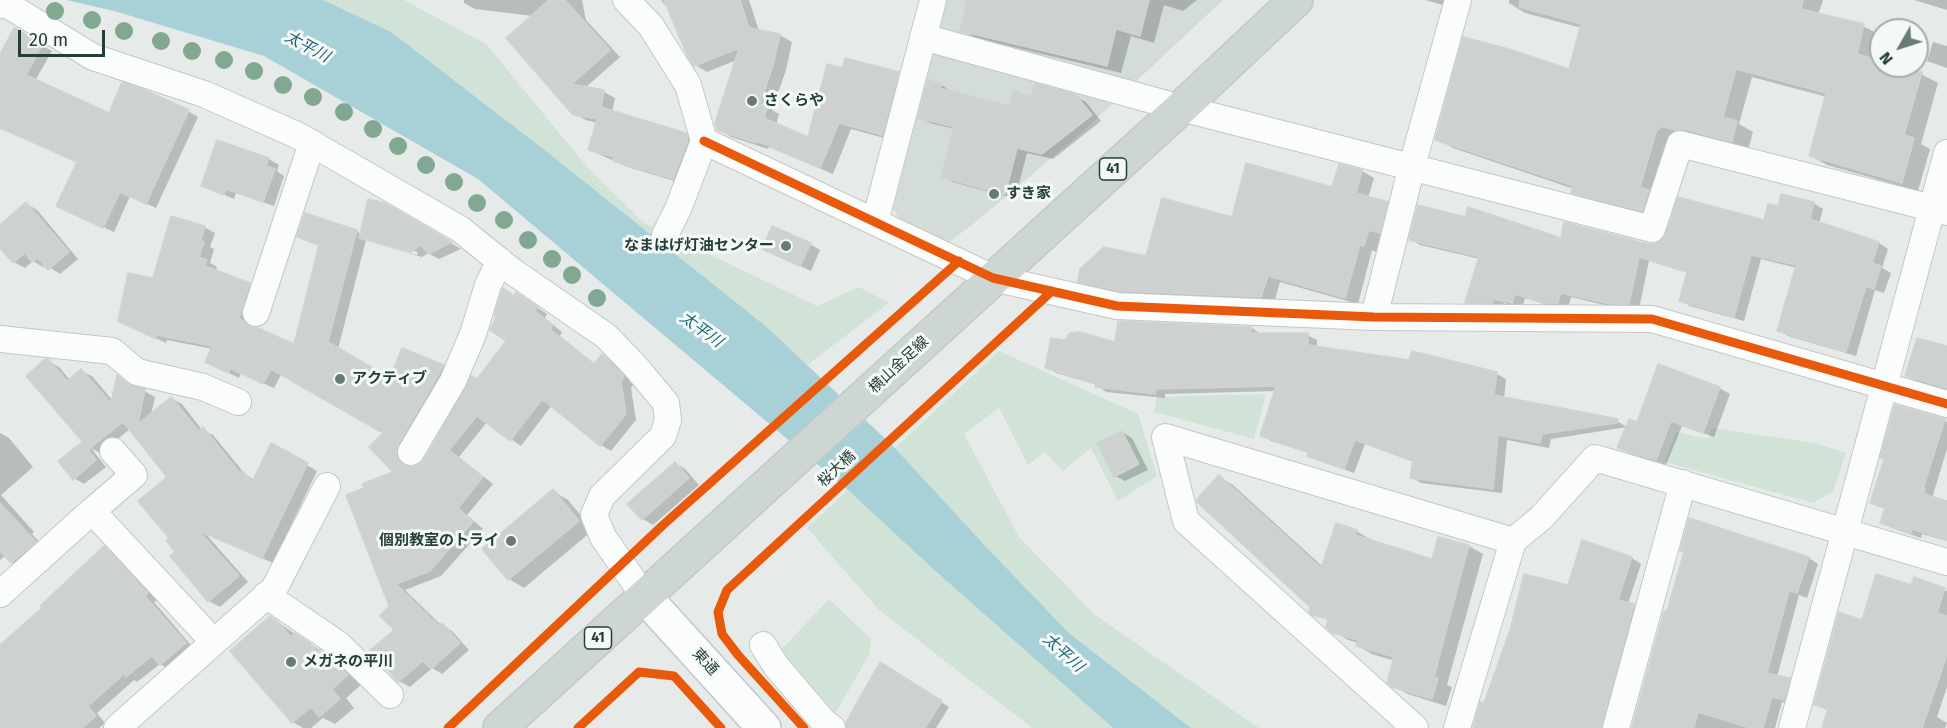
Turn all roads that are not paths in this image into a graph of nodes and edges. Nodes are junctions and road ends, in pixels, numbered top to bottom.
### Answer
1 (626, 0) edge
2 (933, 0) edge
3 (1296, 0) edge
4 (1458, 0) edge
5 (0, 5) edge
6 (923, 37) junction
7 (1181, 108) junction
8 (704, 141) junction
9 (312, 143) junction
10 (1947, 153) edge
11 (1412, 166) junction
12 (1940, 210) edge
13 (875, 222) junction
14 (665, 235) dead end
15 (500, 261) junction
16 (993, 278) junction
17 (256, 313) dead end
18 (1374, 317) junction
19 (0, 339) edge
20 (1884, 387) junction
21 (238, 402) dead end
22 (1947, 404) edge
23 (113, 450) dead end
24 (411, 452) dead end
25 (1683, 483) junction
26 (327, 486) dead end
27 (92, 511) junction
28 (1845, 532) junction
29 (1514, 541) junction
30 (1947, 562) edge
31 (0, 594) edge
32 (266, 595) junction
33 (644, 596) junction
34 (213, 641) junction
35 (763, 645) dead end
36 (390, 695) dead end
37 (117, 728) edge
38 (500, 728) edge
39 (764, 728) edge
40 (832, 728) edge
41 (1415, 728) edge
42 (1456, 728) edge
43 (1616, 728) edge
44 (1792, 728) edge

1 - 8 street
2 - 6 street
3 - 7 main road, 横山金足線 / 41
4 - 11 street
5 - 9 street
6 - 7 street
6 - 13 street
7 - 11 street
7 - 16 main road, 横山金足線 / 41
8 - 13 street
8 - 14 street
9 - 15 street
9 - 17 street
10 - 12 street
11 - 12 street
11 - 18 street
12 - 20 street
13 - 16 street
15 - 24 street
15 - 33 street
16 - 18 street
16 - 33 main road, 横山金足線 / 41
18 - 20 street
19 - 21 street
20 - 22 street
20 - 28 street
23 - 27 street
25 - 28 street
25 - 29 street
25 - 43 street
26 - 32 street
27 - 31 street
27 - 34 street
28 - 30 street
28 - 44 street
29 - 41 street
29 - 42 street
32 - 34 street
32 - 36 street
33 - 38 main road, 横山金足線 / 41
33 - 39 street, 東通
34 - 37 street
35 - 40 street

